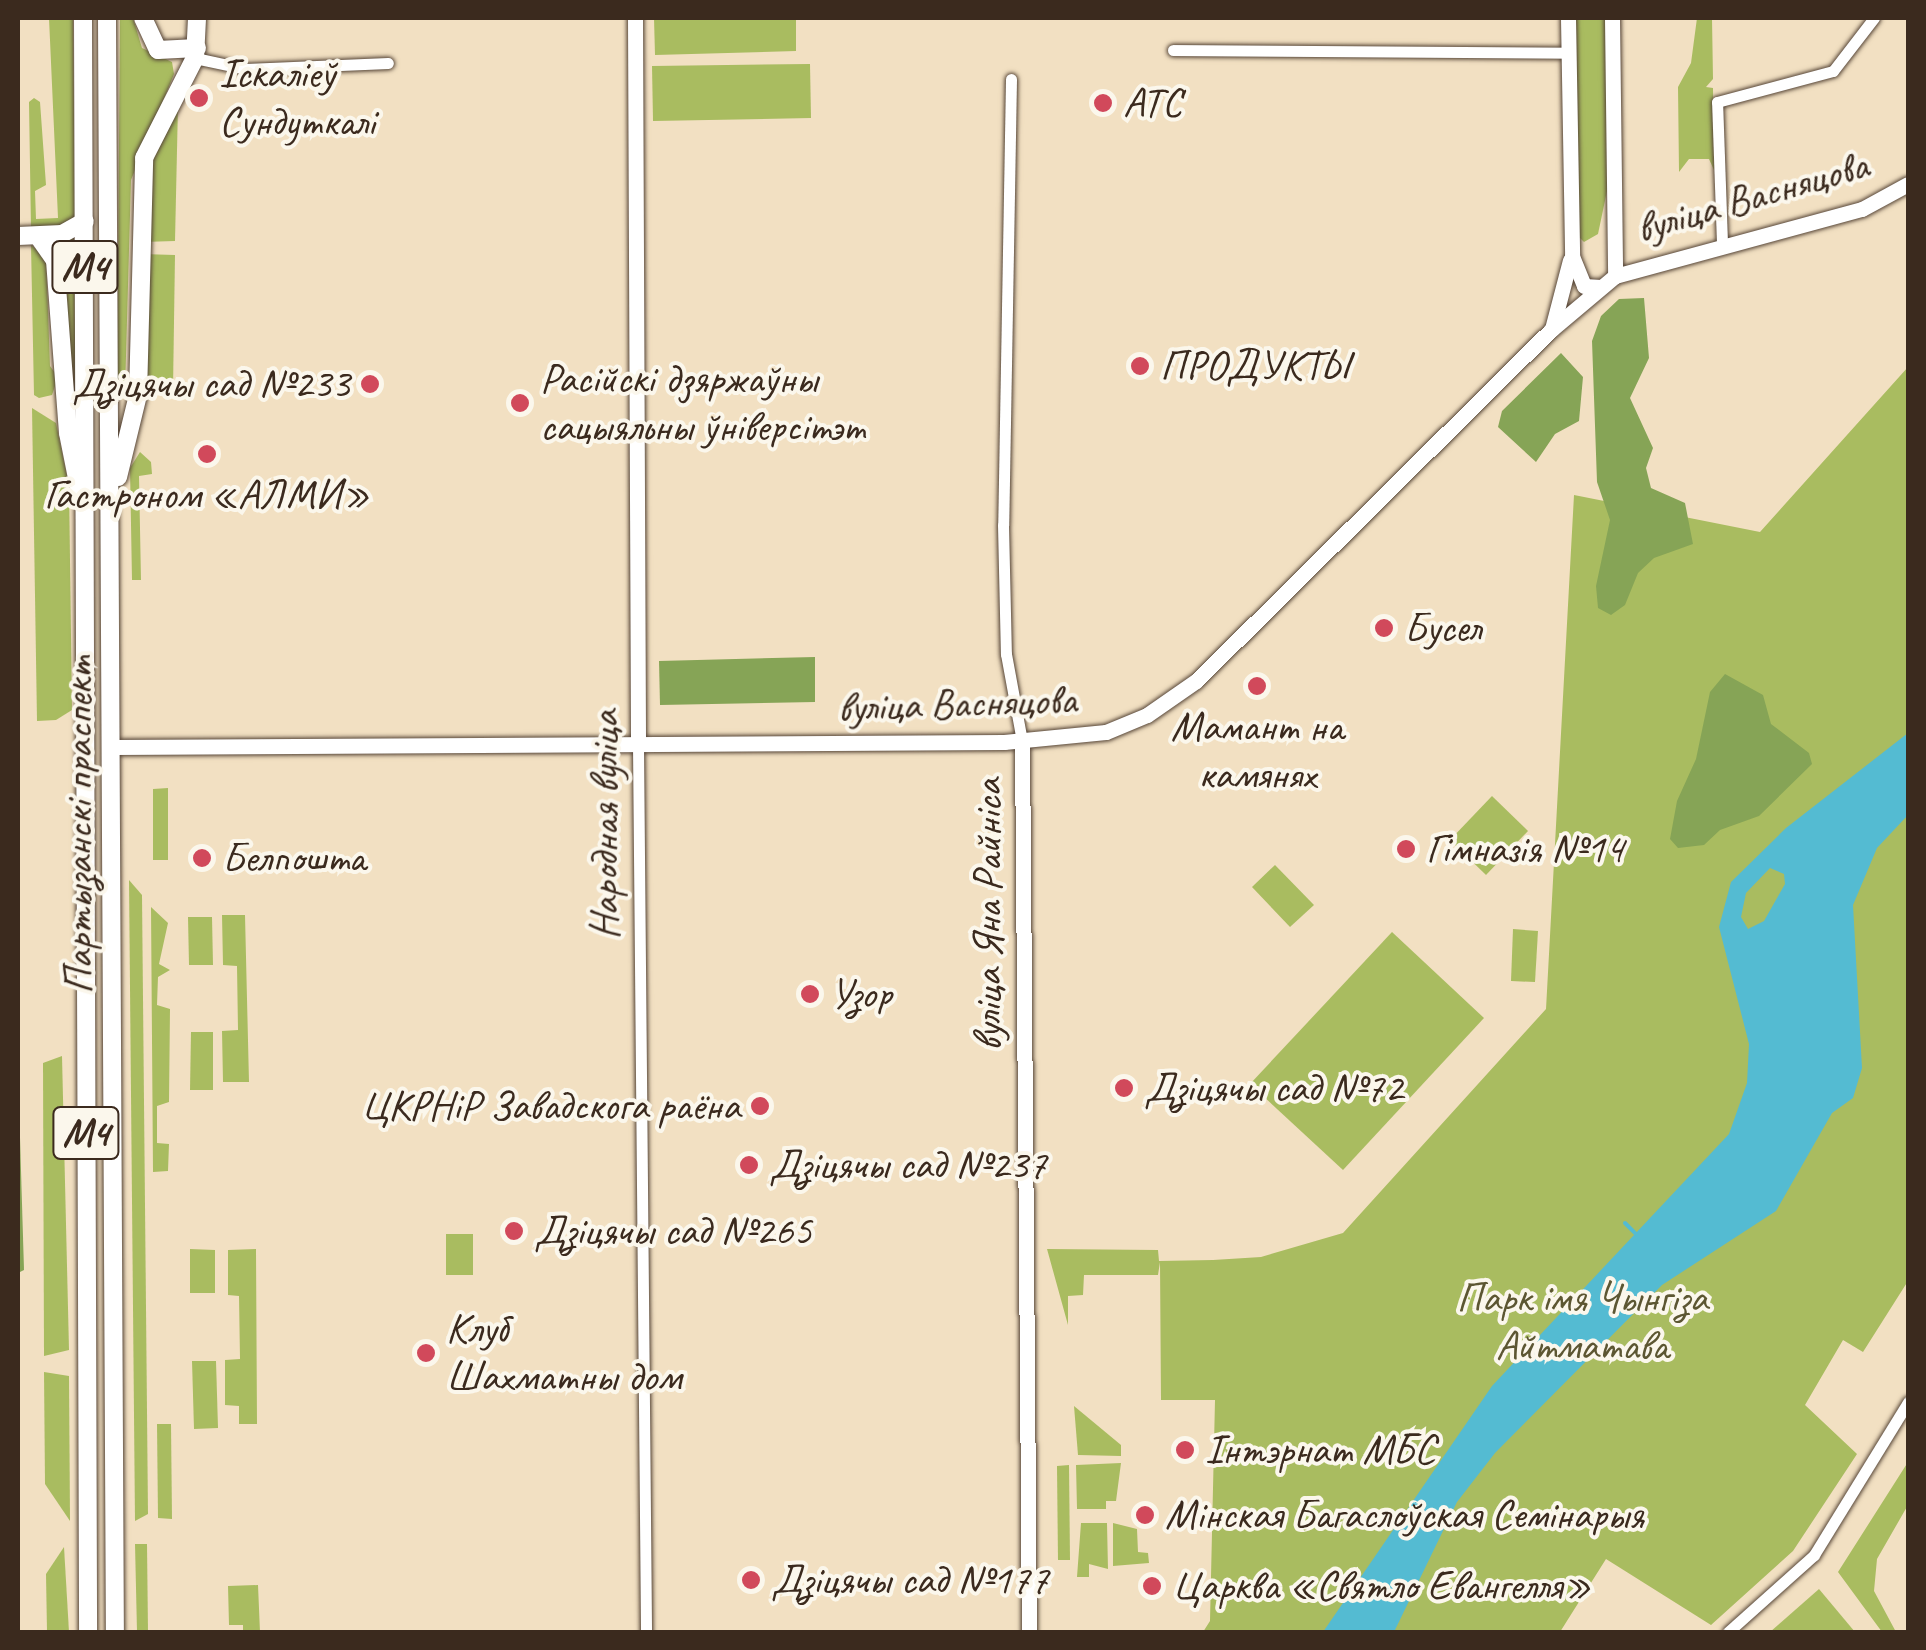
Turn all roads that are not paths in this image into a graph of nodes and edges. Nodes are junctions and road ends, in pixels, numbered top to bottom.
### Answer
1 (83, 18) edge
2 (107, 18) edge
3 (143, 18) edge
4 (197, 18) edge
5 (636, 18) edge
6 (1568, 18) edge
7 (1612, 18) edge
8 (1874, 18) edge
9 (1173, 50) dead end
10 (1568, 52) junction
11 (196, 53) junction
12 (388, 63) dead end
13 (1011, 79) dead end
14 (1908, 184) edge
15 (85, 221) junction
16 (18, 236) edge
17 (38, 236) junction
18 (1722, 243) junction
19 (1572, 256) junction
20 (1616, 276) junction
21 (1601, 287) junction
22 (1551, 330) junction
23 (112, 497) junction
24 (86, 516) junction
25 (86, 738) junction
26 (1022, 741) junction
27 (638, 744) junction
28 (113, 747) junction
29 (1908, 1402) edge
30 (88, 1632) edge
31 (115, 1632) edge
32 (646, 1632) edge
33 (1029, 1632) edge
34 (1728, 1632) edge

1 - 15 main road, Партызанскі праспект / М4
2 - 23 main road, Партызанскі праспект / М4
3 - 11 main road
4 - 11 main road
5 - 27 street, Народная вуліца
6 - 10 street
7 - 20 street
8 - 18 street
9 - 10 street
10 - 19 street
11 - 12 street
11 - 23 main road
13 - 26 street, вуліца Яна Райніса
14 - 18 street, вуліца Васняцова
15 - 17 main road
15 - 24 main road, Партызанскі праспект / М4
16 - 17 main road
17 - 24 main road
18 - 20 street, вуліца Васняцова
19 - 21 street
19 - 22 street
20 - 21 street, вуліца Васняцова
21 - 22 street, вуліца Васняцова
22 - 26 street, вуліца Васняцова
23 - 28 main road, Партызанскі праспект / М4
24 - 25 main road, Партызанскі праспект / М4
25 - 28 main road
25 - 30 main road, Партызанскі праспект / М4
26 - 27 street, вуліца Васняцова
26 - 33 street, вуліца Яна Райніса
27 - 28 street, вуліца Васняцова
27 - 32 street, Народная вуліца
28 - 31 main road, Партызанскі праспект / М4
29 - 34 street

